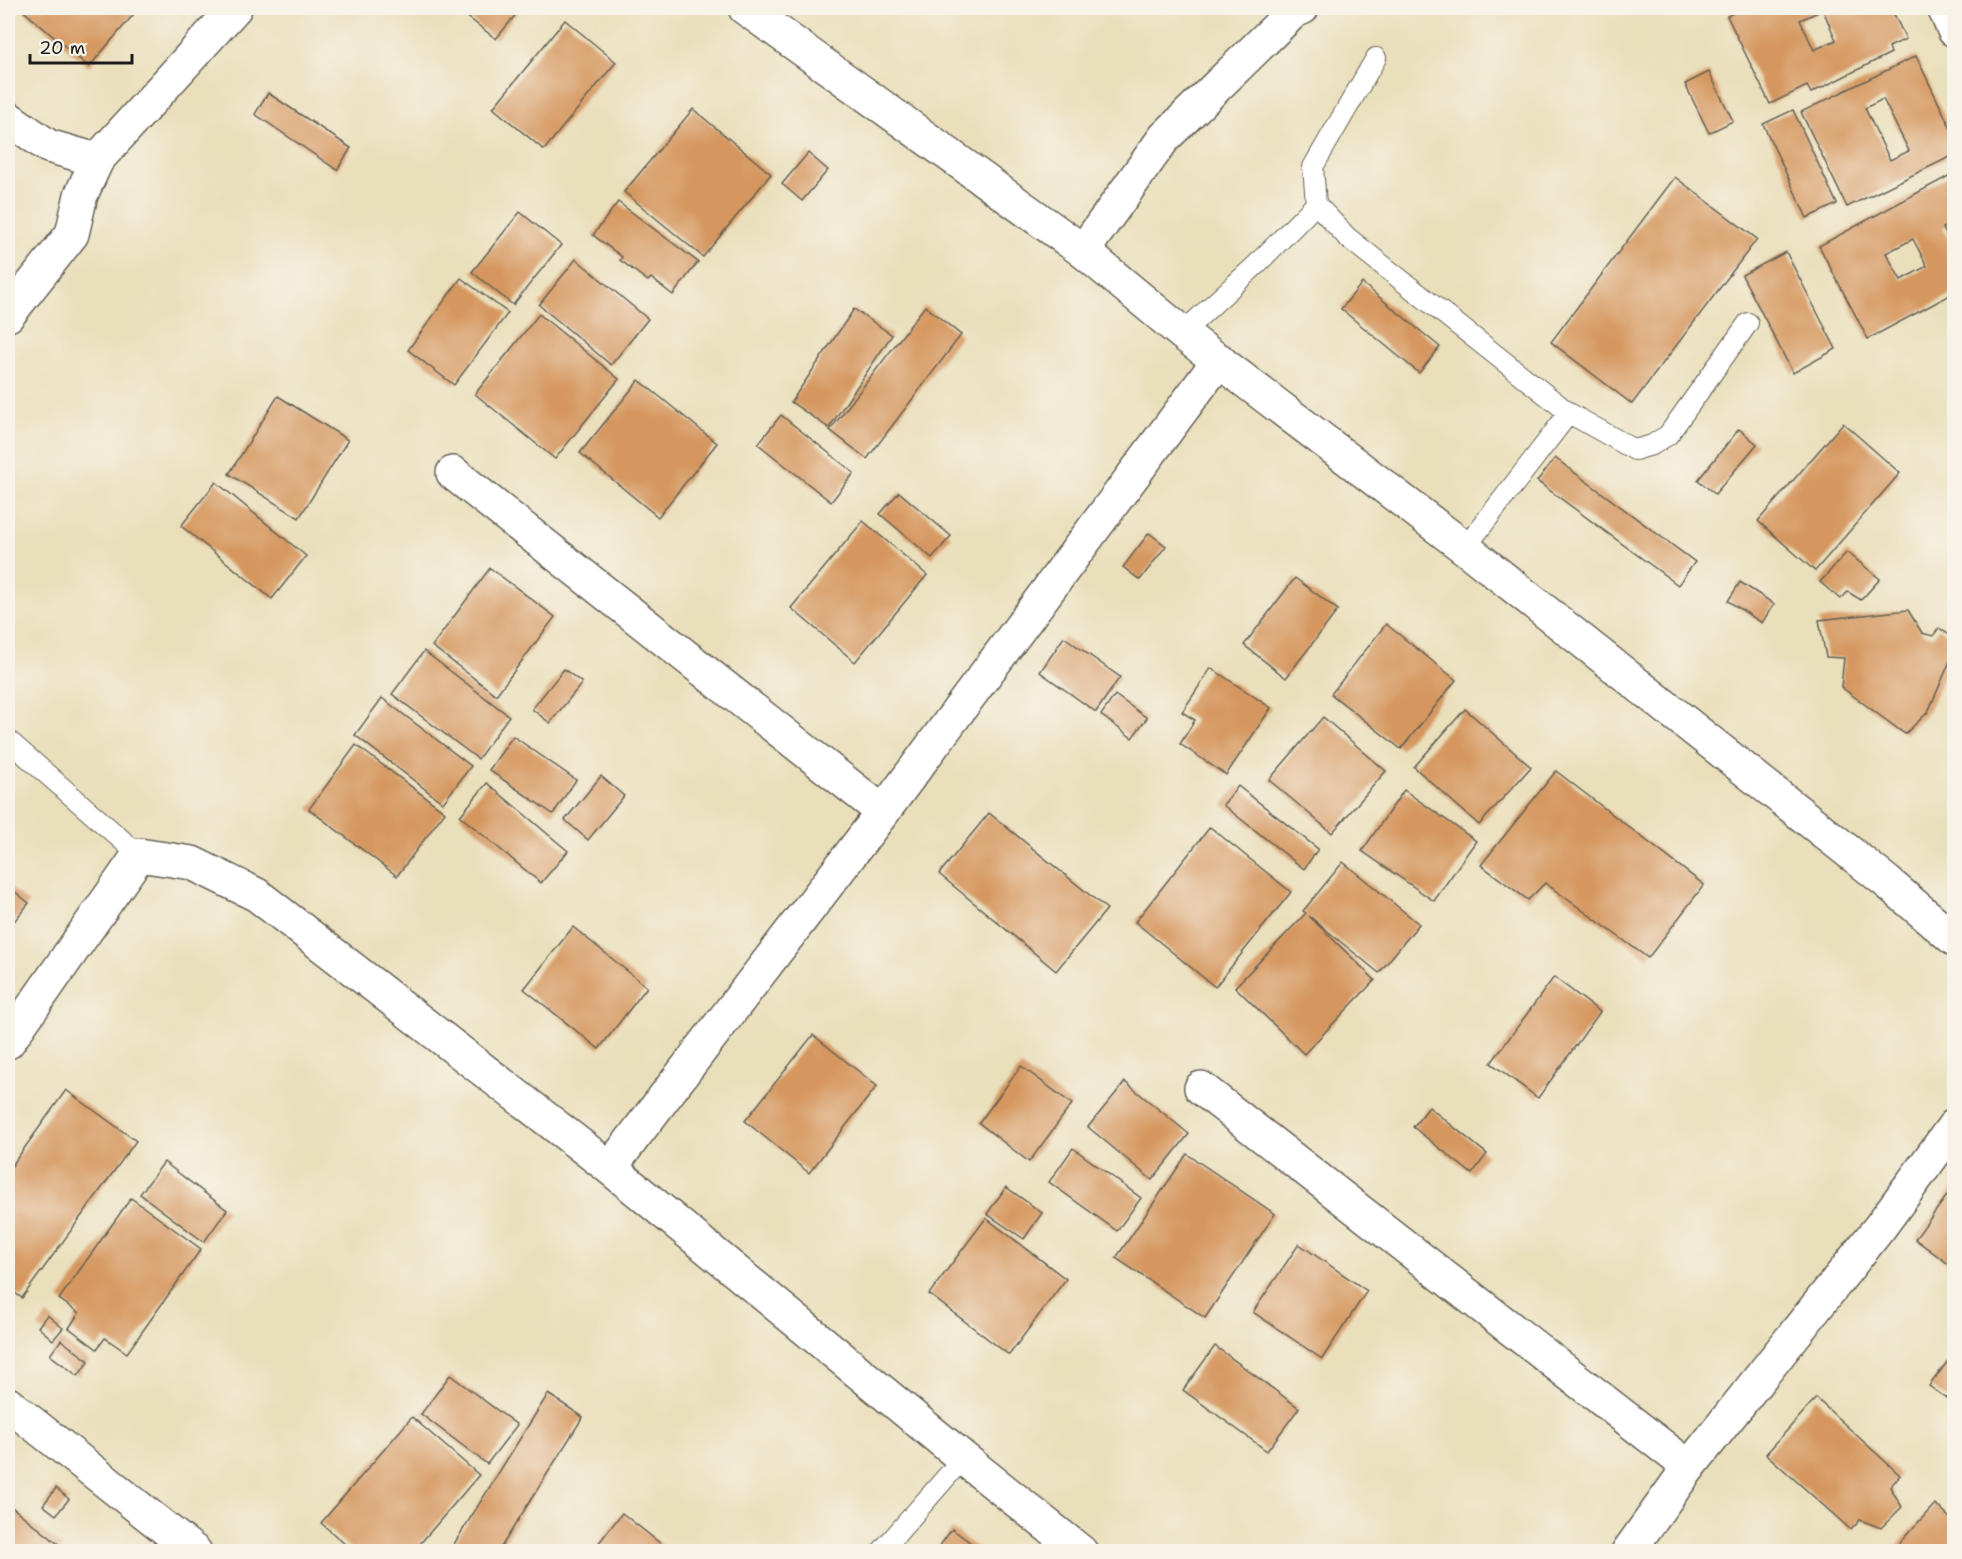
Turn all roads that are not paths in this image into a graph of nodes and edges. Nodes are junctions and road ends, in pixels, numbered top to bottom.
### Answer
1 (235, 8) edge
2 (745, 8) edge
3 (1302, 8) edge
4 (1944, 8) edge
5 (1954, 30) edge
6 (1376, 58) dead end
7 (8, 118) edge
8 (96, 160) junction
9 (1316, 204) junction
10 (1083, 251) junction
11 (8, 315) edge
12 (1748, 323) dead end
13 (1182, 333) junction
14 (1219, 360) junction
15 (1569, 413) junction
16 (453, 473) dead end
17 (1465, 548) junction
18 (8, 740) edge
19 (883, 812) junction
20 (139, 855) junction
21 (1954, 939) edge
22 (8, 1042) edge
23 (1201, 1088) dead end
24 (1954, 1126) edge
25 (609, 1167) junction
26 (8, 1404) edge
27 (963, 1458) junction
28 (1689, 1467) junction
29 (195, 1551) edge
30 (881, 1551) edge
31 (1081, 1551) edge
32 (1628, 1551) edge

1 - 8 street
2 - 10 street
3 - 10 street
4 - 5 street
6 - 9 lane
7 - 8 street
8 - 11 street
9 - 13 lane
9 - 15 lane
10 - 13 street
12 - 15 lane
13 - 14 street
14 - 17 street
14 - 19 street
15 - 17 lane
16 - 19 street
17 - 21 street
18 - 20 lane
19 - 25 street
20 - 22 street
20 - 25 street
23 - 28 street
24 - 28 street
25 - 27 street
26 - 29 street
27 - 30 lane
27 - 31 street
28 - 32 street

